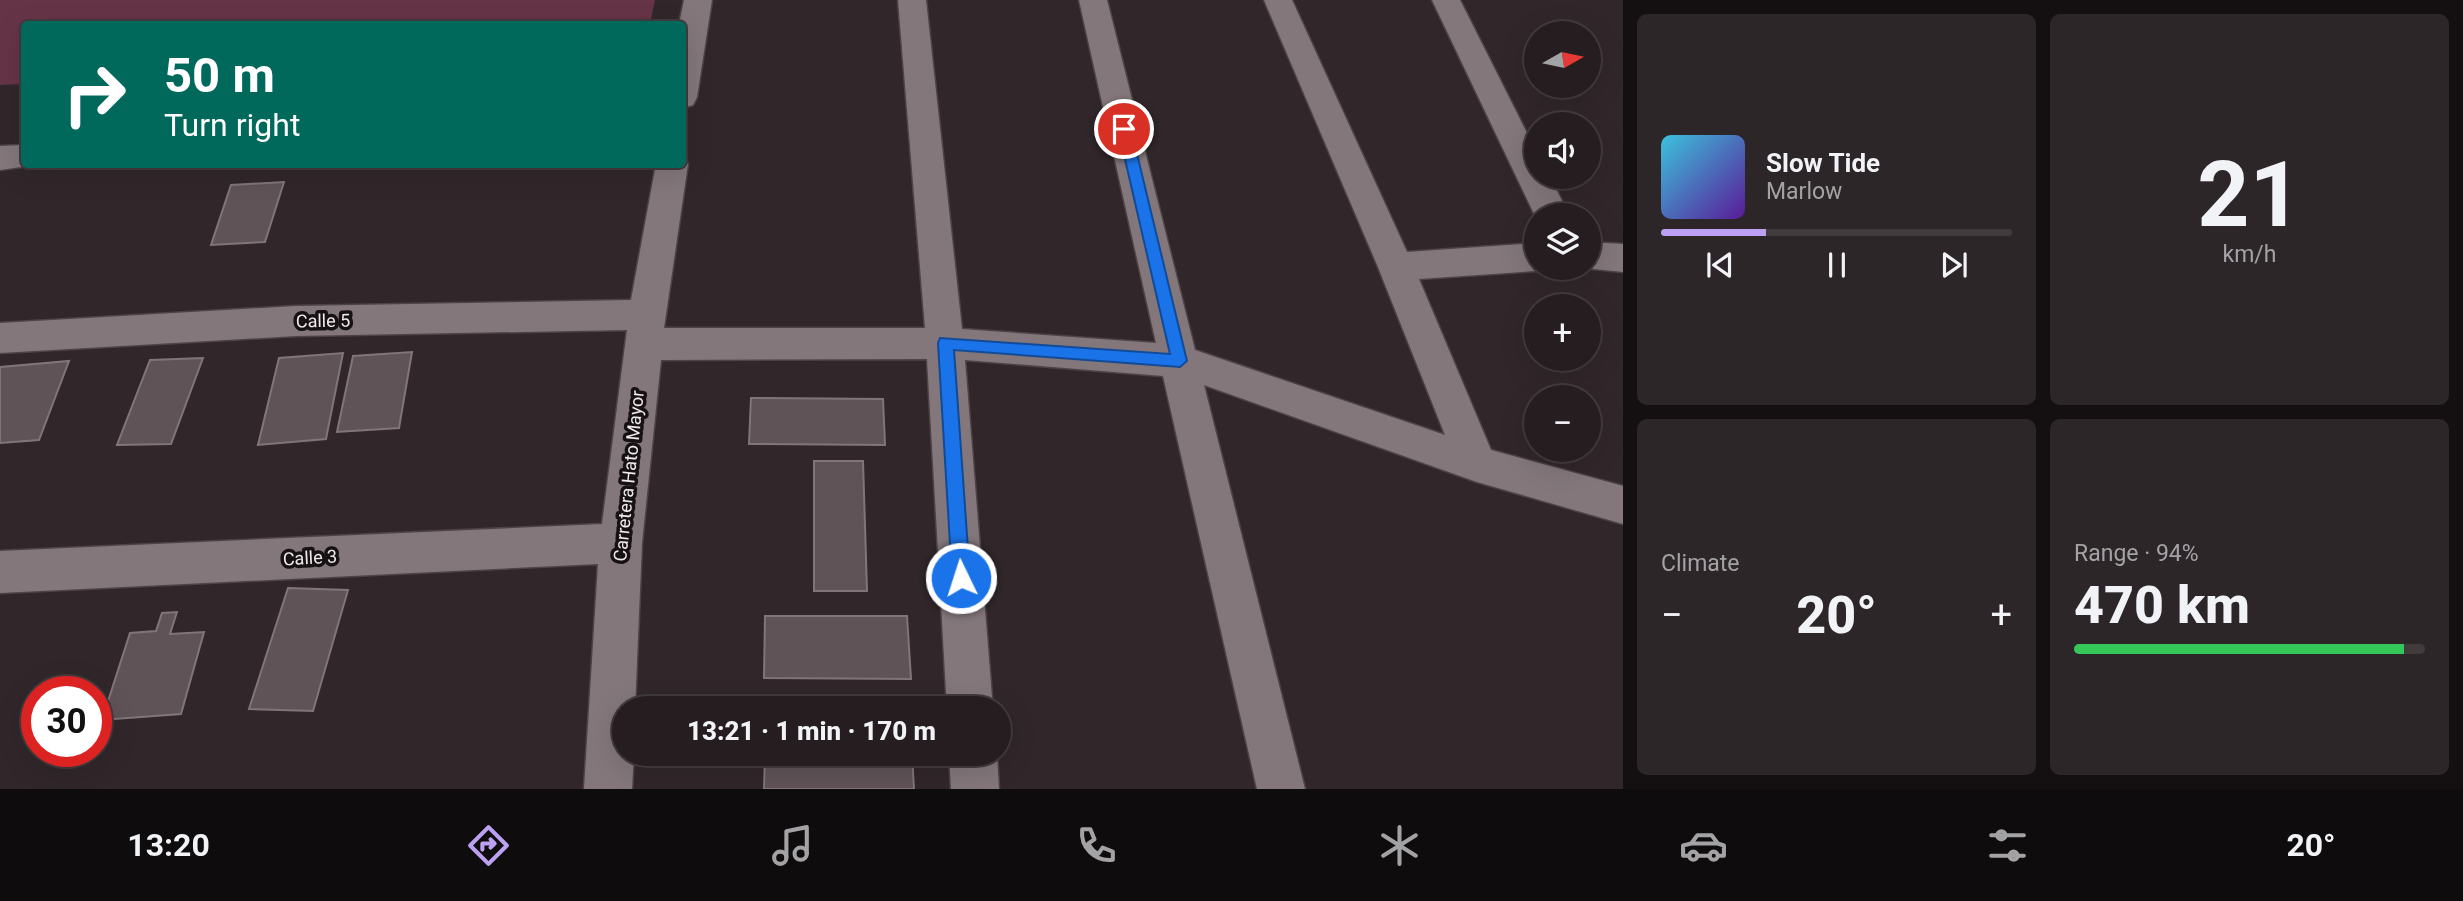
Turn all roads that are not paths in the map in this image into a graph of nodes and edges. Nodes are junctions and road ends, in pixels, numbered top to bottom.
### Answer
1 (698, 0) edge
2 (912, 0) edge
3 (1094, 0) edge
4 (1278, 0) edge
5 (1446, 0) edge
6 (686, 73) edge
7 (21, 157) edge
8 (0, 158) edge
9 (671, 168) edge
10 (1546, 203) edge
11 (1601, 257) edge
12 (1524, 258) edge
13 (1623, 258) edge
14 (1396, 267) junction
15 (646, 330) junction
16 (0, 338) edge
17 (945, 343) junction
18 (1180, 361) junction
19 (1477, 464) junction
20 (1622, 506) edge
21 (621, 543) junction
22 (0, 572) edge
23 (969, 696) edge
24 (974, 766) edge
25 (608, 789) edge
26 (975, 789) edge
27 (1281, 789) edge

1 - 6 street
2 - 17 street
3 - 18 street
4 - 14 street
5 - 10 street
7 - 8 street
9 - 15 street, Carretera Hato Mayor
11 - 13 street
12 - 14 street
14 - 19 street
15 - 16 street, Calle 5
15 - 17 street, Calle 5
15 - 21 street, Carretera Hato Mayor
17 - 18 street, Calle 5
17 - 23 street
18 - 19 street, Calle 5
18 - 27 street
19 - 20 street, Calle 5
21 - 22 street, Calle 3
21 - 25 street, Carretera Hato Mayor
24 - 26 street

